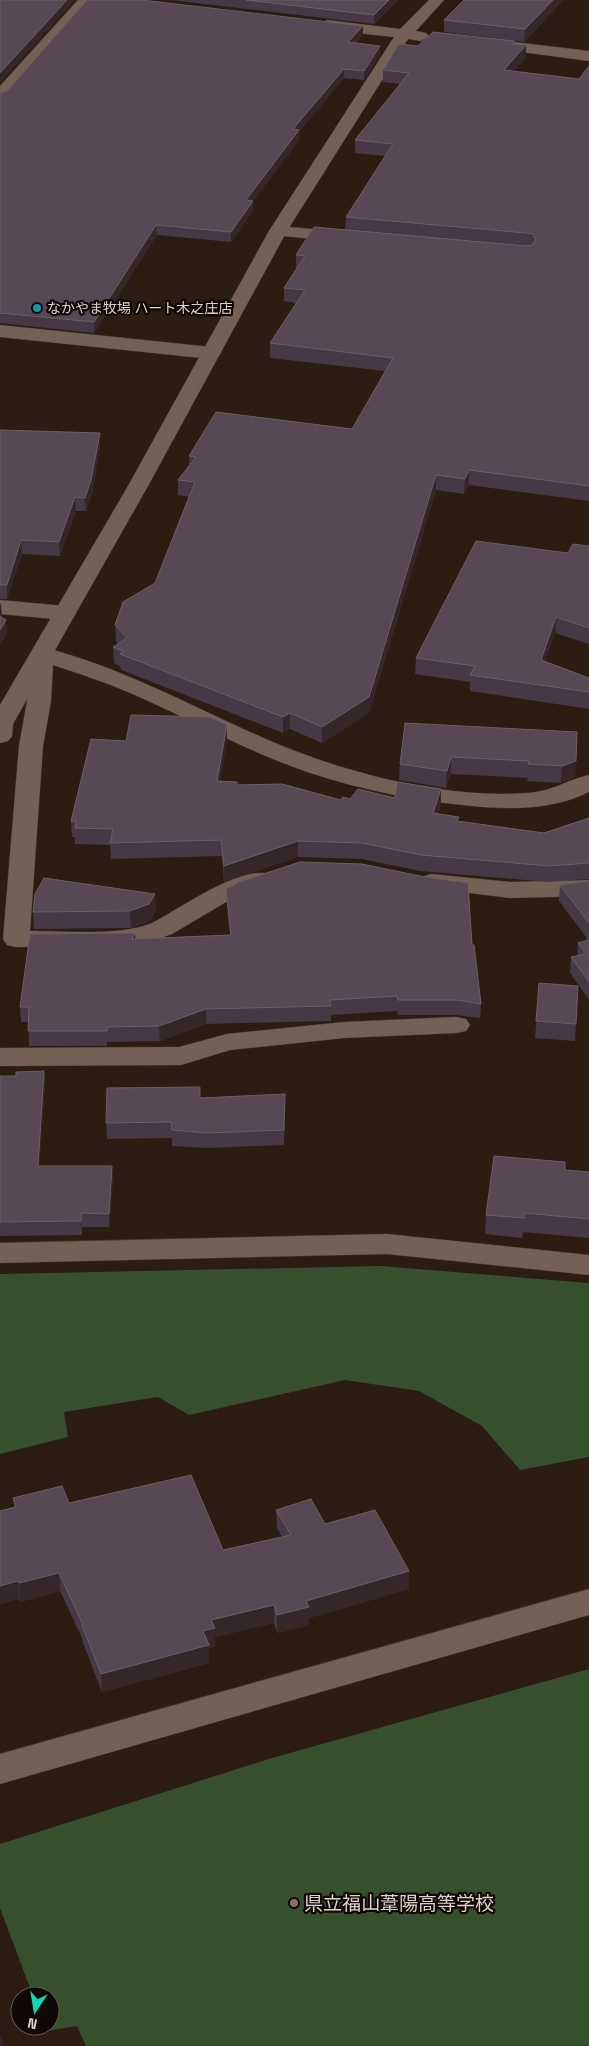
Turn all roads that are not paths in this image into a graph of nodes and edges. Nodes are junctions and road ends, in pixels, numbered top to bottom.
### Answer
1 (86, 0) edge
2 (437, 0) edge
3 (314, 24) edge
4 (404, 34) junction
5 (435, 38) edge
6 (472, 42) edge
7 (589, 56) edge
8 (0, 96) edge
9 (278, 231) junction
10 (367, 239) edge
11 (0, 332) edge
12 (211, 353) junction
13 (0, 607) edge
14 (66, 613) junction
15 (42, 654) junction
16 (39, 701) junction
17 (6, 705) edge
18 (0, 736) edge
19 (588, 784) edge
20 (281, 873) edge
21 (411, 879) edge
22 (589, 888) edge
23 (456, 1026) dead end
24 (0, 1057) edge
25 (0, 1253) edge
26 (589, 1265) edge
27 (589, 1602) edge
28 (0, 1769) edge

1 - 8 street
2 - 4 street
3 - 4 street
4 - 5 street
4 - 9 street
6 - 7 street
9 - 10 street
9 - 12 street
11 - 12 street
12 - 14 street
13 - 14 street
14 - 15 street
15 - 16 street
15 - 17 street
15 - 19 street
16 - 17 street
16 - 20 street
17 - 18 street
21 - 22 street
23 - 24 street
25 - 26 street
27 - 28 street

